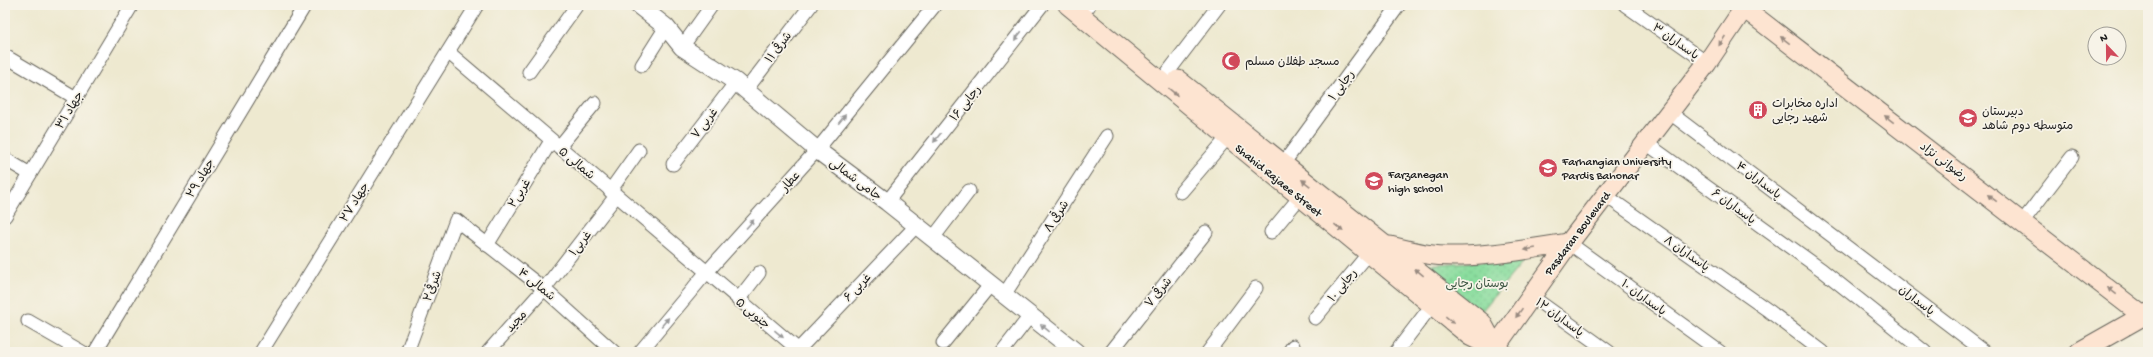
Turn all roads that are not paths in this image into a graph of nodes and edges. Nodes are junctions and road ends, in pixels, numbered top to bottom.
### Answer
1 (132, 5) edge
2 (305, 5) edge
3 (477, 5) edge
4 (578, 5) edge
5 (712, 5) edge
6 (811, 5) edge
7 (935, 5) edge
8 (1042, 5) edge
9 (1068, 5) edge
10 (1219, 5) edge
11 (1399, 5) edge
12 (1625, 5) edge
13 (1088, 6) edge
14 (646, 7) edge
15 (1745, 7) edge
16 (666, 27) junction
17 (1127, 46) junction
18 (682, 47) junction
19 (448, 52) junction
20 (5, 56) edge
21 (1707, 63) junction
22 (642, 65) dead end
23 (530, 72) dead end
24 (1168, 72) junction
25 (741, 86) junction
26 (76, 98) junction
27 (595, 103) dead end
28 (1669, 112) junction
29 (1107, 136) dead end
30 (1227, 138) junction
31 (1646, 143) junction
32 (555, 144) junction
33 (639, 150) dead end
34 (818, 150) junction
35 (2072, 157) dead end
36 (5, 160) edge
37 (673, 164) dead end
38 (1283, 164) junction
39 (30, 174) junction
40 (969, 191) dead end
41 (1181, 192) dead end
42 (613, 194) junction
43 (1605, 195) junction
44 (1300, 197) junction
45 (887, 202) junction
46 (5, 216) edge
47 (456, 220) joint
48 (2023, 221) junction
49 (917, 225) junction
50 (1206, 232) dead end
51 (1272, 232) dead end
52 (933, 238) junction
53 (1569, 242) junction
54 (487, 245) junction
55 (1387, 245) junction
56 (1850, 248) joint
57 (1369, 253) junction
58 (706, 273) junction
59 (759, 273) dead end
60 (991, 284) junction
61 (1256, 288) dead end
62 (544, 289) junction
63 (1004, 295) junction
64 (1531, 296) junction
65 (738, 300) junction
66 (1432, 305) junction
67 (2146, 315) edge
68 (1030, 316) junction
69 (1315, 318) dead end
70 (28, 321) dead end
71 (943, 343) dead end
72 (1496, 350) edge
73 (798, 351) edge
74 (82, 352) edge
75 (95, 352) edge
76 (260, 352) edge
77 (408, 352) edge
78 (488, 352) edge
79 (614, 352) edge
80 (640, 352) edge
81 (1002, 352) edge
82 (1076, 352) edge
83 (1111, 352) edge
84 (1208, 352) edge
85 (1396, 352) edge
86 (1609, 352) edge
87 (1720, 352) edge
88 (1823, 352) edge
89 (1925, 352) edge
90 (1985, 352) edge
91 (2079, 352) edge

1 - 26 street, جهاد ۳۱
2 - 75 street, جهاد ۲۹
3 - 19 street, جهاد ۲۷
4 - 23 street
5 - 18 street
6 - 25 street, شرقی ۱۱
34 -> 7 street, عطار
8 -> 45 street, رجایی ۱۶
9 - 17 main road, Shahid Rajaee Street
10 - 24 street
11 - 38 street, رجایی ۱
12 - 21 street, پاسداران ۳
13 - 17 main road, Shahid Rajaee Street
14 - 16 street, جامی شمالی
15 -> 21 main road, Pasdaran Boulevard
48 -> 15 main road, رضوانی نژاد
16 - 18 street, جامی شمالی
16 - 22 street
17 - 24 main road, Shahid Rajaee Street
17 -> 30 main road, Shahid Rajaee Street
18 - 25 street, جامی شمالی
19 - 32 street, شمالی ۵
19 - 76 street, جهاد ۲۷
20 - 26 street
21 - 28 main road, Pasdaran Boulevard
24 - 38 main road, Shahid Rajaee Street
25 - 34 street, جامی شمالی
25 - 37 street, غربی ۷
26 - 39 street, جهاد ۳۱
27 - 32 street, غربی۲
28 - 31 main road, Pasdaran Boulevard
28 - 56 street, پاسداران ۴
29 - 63 street, شرقی ۸
30 - 41 street
30 - 44 main road, Shahid Rajaee Street
31 - 43 main road, Pasdaran Boulevard
31 - 89 street, پاسداران ۶
32 - 42 street, شمالی ۵
32 - 54 street, غربی۲
33 - 42 street, غربی۱
34 - 45 street, جامی شمالی
58 -> 34 street, عطار
35 - 48 street
36 - 39 street
55 -> 38 main road, Shahid Rajaee Street
39 - 46 street, جهاد ۳۱
40 - 52 street
42 - 58 street, شمالی ۵
42 - 62 street, غربی۱
43 - 53 main road, Pasdaran Boulevard
43 - 88 street, پاسداران ۸
44 - 51 street
44 -> 57 main road, Shahid Rajaee Street
45 - 49 street, جامی شمالی
47 - 54 street, شمالی ۴
47 - 77 street, شرقی۲
67 -> 48 main road, رضوانی نژاد
49 - 52 street, جامی شمالی
49 - 73 street, غربی ۶
50 - 83 street, شرقی ۷
52 - 60 street, جامی شمالی
53 -> 55 main road
53 - 64 main road, Pasdaran Boulevard
53 - 87 street, پاسداران ۱۰
54 - 62 street, شمالی ۴
72 -> 55 main road, Shahid Rajaee Street
56 - 90 street, پاسداران
57 - 66 main road, Shahid Rajaee Street
57 - 69 street, رجایی ۱۰
58 - 65 street, جنوبی ۵
80 -> 58 street, عطار
59 - 65 street
60 - 63 street, جامی شمالی
60 - 71 street
61 - 84 street
62 - 78 street, مجید
62 - 79 street, شمالی ۴
63 - 68 street, جامی شمالی
64 -> 72 main road, Pasdaran Boulevard
64 - 86 street, پاسداران ۱۲
65 -> 73 street, جنوبی ۵
66 -> 72 main road, Shahid Rajaee Street
66 - 85 street
67 - 91 main road
68 - 81 street
82 -> 68 street, جامی شمالی
70 - 74 street

